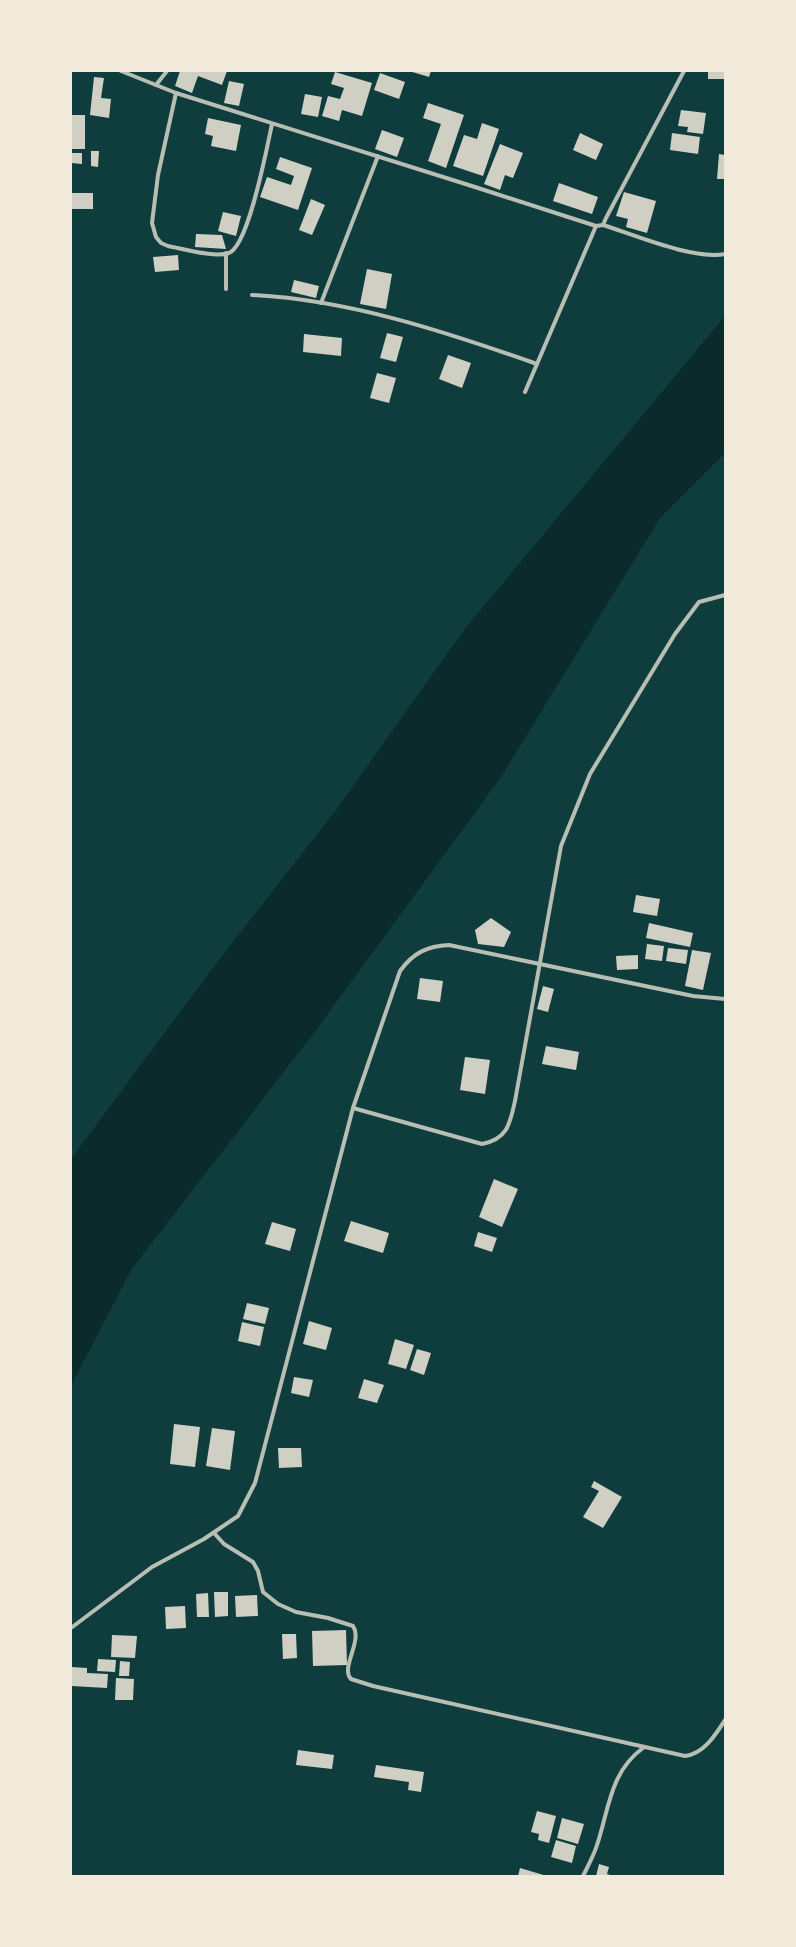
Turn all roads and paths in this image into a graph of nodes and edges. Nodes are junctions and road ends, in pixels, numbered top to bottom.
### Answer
1 (121, 71) edge
2 (167, 71) edge
3 (684, 71) edge
4 (156, 85) junction
5 (176, 93) junction
6 (272, 124) junction
7 (378, 156) junction
8 (602, 225) junction
9 (596, 226) junction
10 (226, 254) junction
11 (725, 254) edge
12 (226, 290) dead end
13 (252, 295) dead end
14 (321, 303) junction
15 (537, 364) junction
16 (526, 392) dead end
17 (725, 595) edge
18 (538, 963) junction
19 (725, 999) edge
20 (353, 1108) junction
21 (214, 1533) junction
22 (71, 1628) edge
23 (725, 1720) edge
24 (643, 1748) junction
25 (583, 1876) edge

1 - 4 street
2 - 4 street
3 - 8 street
4 - 5 street
5 - 6 street
5 - 10 street
6 - 7 street
6 - 10 street
7 - 9 street
7 - 14 street
8 - 9 street
8 - 11 street
9 - 15 street
10 - 12 street
13 - 14 street
14 - 15 street
15 - 16 street
17 - 18 street
18 - 19 street
18 - 20 street
18 - 20 street
20 - 21 street
21 - 22 street
21 - 24 street
23 - 24 street
24 - 25 street

